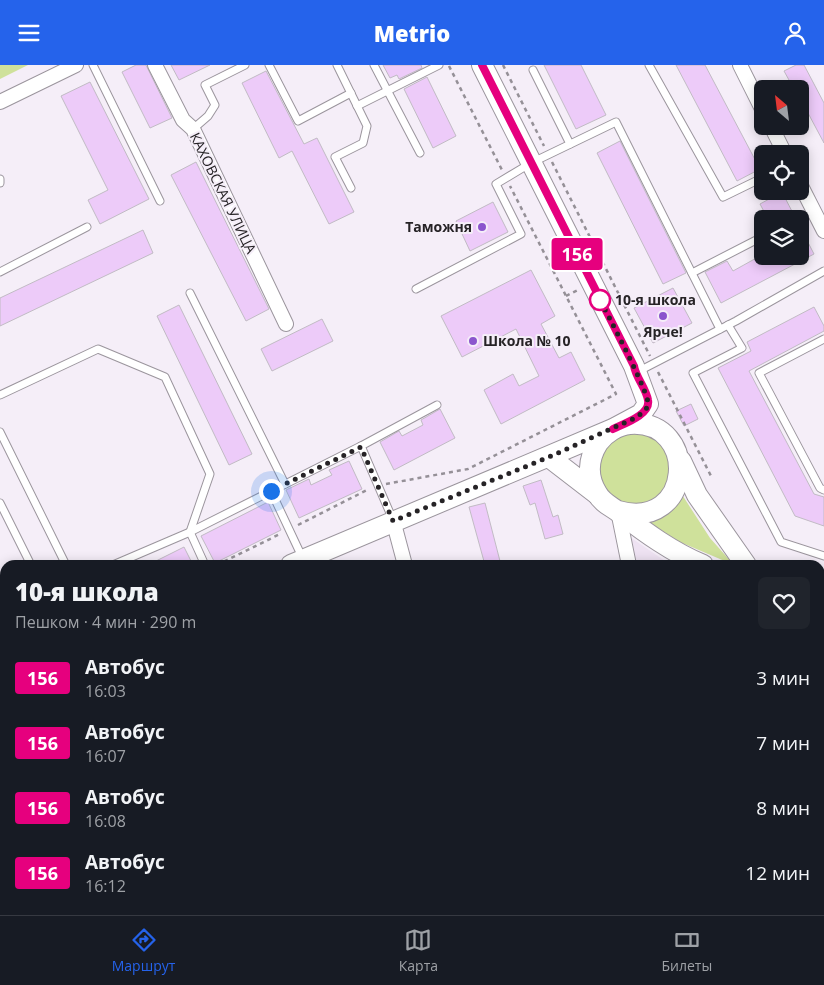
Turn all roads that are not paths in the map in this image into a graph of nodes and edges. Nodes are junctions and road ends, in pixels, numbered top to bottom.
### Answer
1 (76, 65) edge
2 (93, 65) edge
3 (155, 65) edge
4 (245, 65) edge
5 (269, 65) edge
6 (337, 65) edge
7 (374, 65) edge
8 (439, 65) edge
9 (482, 65) edge
10 (649, 65) edge
11 (740, 65) edge
12 (533, 70) dead end
13 (387, 91) junction
14 (350, 93) junction
15 (754, 93) edge
16 (0, 102) edge
17 (357, 106) junction
18 (193, 129) junction
19 (570, 144) junction
20 (420, 153) dead end
21 (539, 158) junction
22 (754, 182) edge
23 (351, 188) dead end
24 (808, 200) edge
25 (160, 201) dead end
26 (87, 227) dead end
27 (824, 231) edge
28 (754, 241) edge
29 (824, 271) edge
30 (0, 272) edge
31 (692, 273) junction
32 (416, 289) dead end
33 (190, 293) dead end
34 (286, 324) dead end
35 (728, 325) junction
36 (720, 329) junction
37 (824, 339) edge
38 (642, 367) junction
39 (0, 395) edge
40 (438, 405) dead end
41 (613, 429) junction
42 (0, 432) edge
43 (361, 447) junction
44 (674, 448) junction
45 (549, 457) junction
46 (285, 484) junction
47 (824, 489) edge
48 (271, 491) junction
49 (597, 494) junction
50 (0, 503) edge
51 (618, 511) junction
52 (393, 521) junction
53 (190, 531) junction
54 (824, 556) edge
55 (28, 560) edge
56 (64, 560) edge
57 (124, 560) edge
58 (203, 560) edge
59 (297, 560) edge
60 (302, 560) edge
61 (404, 560) edge
62 (628, 560) edge
63 (693, 560) edge
64 (742, 560) edge

1 - 16 street
2 - 25 lane
3 - 18 street, КАХОВСКАЯ УЛИЦА
4 - 18 lane
5 - 14 lane
6 - 14 lane
7 - 13 lane
8 - 13 lane
9 - 21 main road
10 - 22 lane
11 - 15 street
12 - 19 lane
13 - 17 lane
13 - 20 lane
14 - 17 lane
17 - 23 lane
18 - 34 street, КАХОВСКАЯ УЛИЦА
19 - 21 lane
19 - 31 lane
21 - 32 lane
21 - 38 main road
24 - 27 street
26 - 30 lane
28 - 31 lane
29 - 35 lane
31 - 36 lane
33 - 46 lane
35 - 36 lane
35 - 54 lane
36 - 38 lane
37 - 47 lane
38 - 41 main road
38 - 44 main road
39 - 53 lane
40 - 43 lane
41 - 44 main road
41 - 45 main road
41 - 49 main road
42 - 56 lane
43 - 46 lane
43 - 52 lane
44 - 51 main road
44 - 64 main road
45 - 49 main road
45 - 52 main road
46 - 48 lane
48 - 53 lane
48 - 59 lane
49 - 51 main road
50 - 55 lane
51 - 62 street
51 - 63 main road
52 - 60 main road
52 - 61 street
53 - 57 lane
53 - 58 lane

